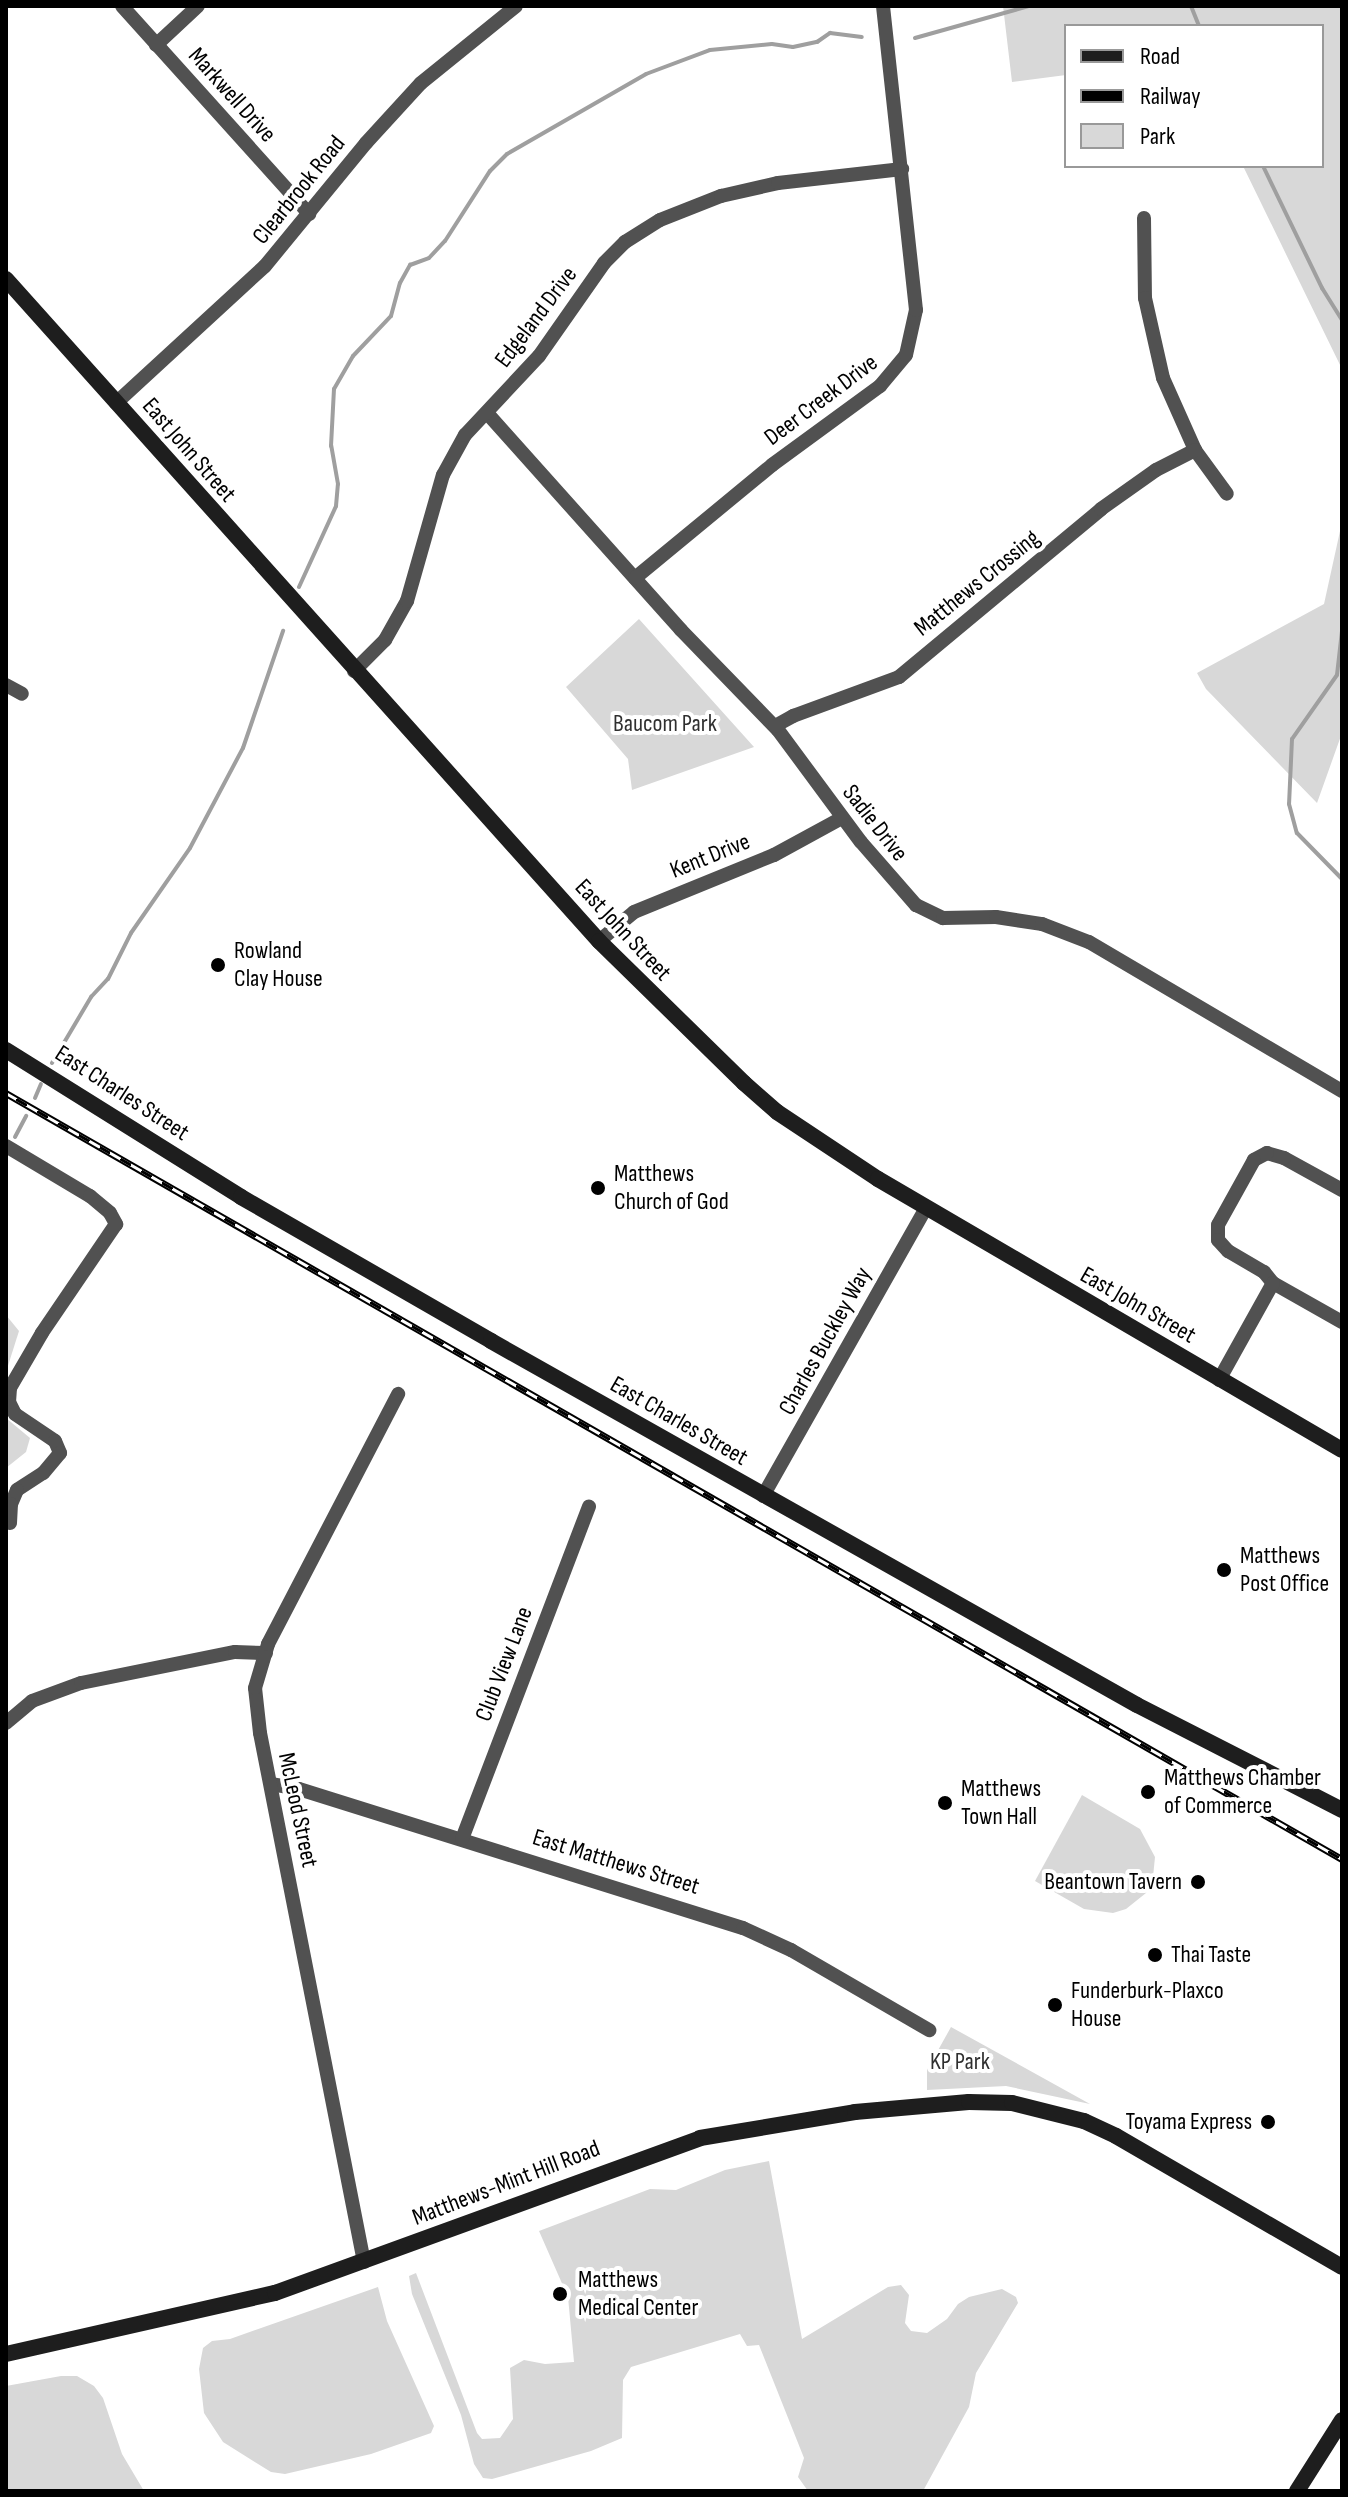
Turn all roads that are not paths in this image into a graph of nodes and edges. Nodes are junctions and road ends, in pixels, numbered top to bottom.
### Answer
1 (122, 6) edge
2 (198, 6) edge
3 (516, 6) edge
4 (883, 6) edge
5 (156, 45) junction
6 (902, 169) junction
7 (309, 214) junction
8 (1144, 218) dead end
9 (6, 279) edge
10 (116, 403) junction
11 (487, 413) junction
12 (1195, 450) junction
13 (1227, 494) dead end
14 (635, 578) junction
15 (354, 671) junction
16 (6, 685) edge
17 (22, 694) dead end
18 (775, 726) junction
19 (842, 818) junction
20 (599, 941) junction
21 (6, 1050) edge
22 (1342, 1091) edge
23 (6, 1146) edge
24 (1342, 1190) edge
25 (926, 1208) junction
26 (1273, 1283) junction
27 (1342, 1322) edge
28 (1219, 1380) junction
29 (398, 1394) dead end
30 (1342, 1450) edge
31 (763, 1496) junction
32 (589, 1506) dead end
33 (10, 1523) dead end
34 (266, 1653) junction
35 (6, 1723) edge
36 (271, 1784) junction
37 (1342, 1810) edge
38 (462, 1839) junction
39 (929, 2030) dead end
40 (364, 2262) junction
41 (1342, 2267) edge
42 (6, 2354) edge
43 (1342, 2420) edge
44 (1297, 2491) edge

1 - 5 street, Markwell Drive
2 - 5 street
3 - 7 street, Clearbrook Road
4 - 6 street, Deer Creek Drive
5 - 7 street, Markwell Drive
6 - 11 street, Edgeland Drive
6 - 14 street, Deer Creek Drive
7 - 10 street, Clearbrook Road
8 - 12 street
9 - 10 main road, East John Street
10 - 15 main road, East John Street
11 - 14 street, Sadie Drive
11 - 15 street, Edgeland Drive
12 - 13 street
12 - 18 street, Matthews Crossing
14 - 18 street, Sadie Drive
15 - 20 main road, East John Street
16 - 17 street
18 - 19 street, Sadie Drive
19 - 20 street, Kent Drive
19 - 22 street, Sadie Drive
20 - 25 main road, East John Street
21 - 31 main road, East Charles Street
23 - 33 street
24 - 26 street
25 - 28 main road, East John Street
25 - 31 street, Charles Buckley Way
26 - 27 street
26 - 28 street
28 - 30 main road, East John Street
29 - 34 street, McLeod Street
31 - 37 main road, East Charles Street
32 - 38 street, Club View Lane
34 - 35 street
34 - 36 street, McLeod Street
36 - 38 street, East Matthews Street
36 - 40 street, McLeod Street
38 - 39 street, East Matthews Street
40 - 41 main road, Matthews-Mint Hill Road
40 - 42 main road, Matthews-Mint Hill Road
43 - 44 main road

